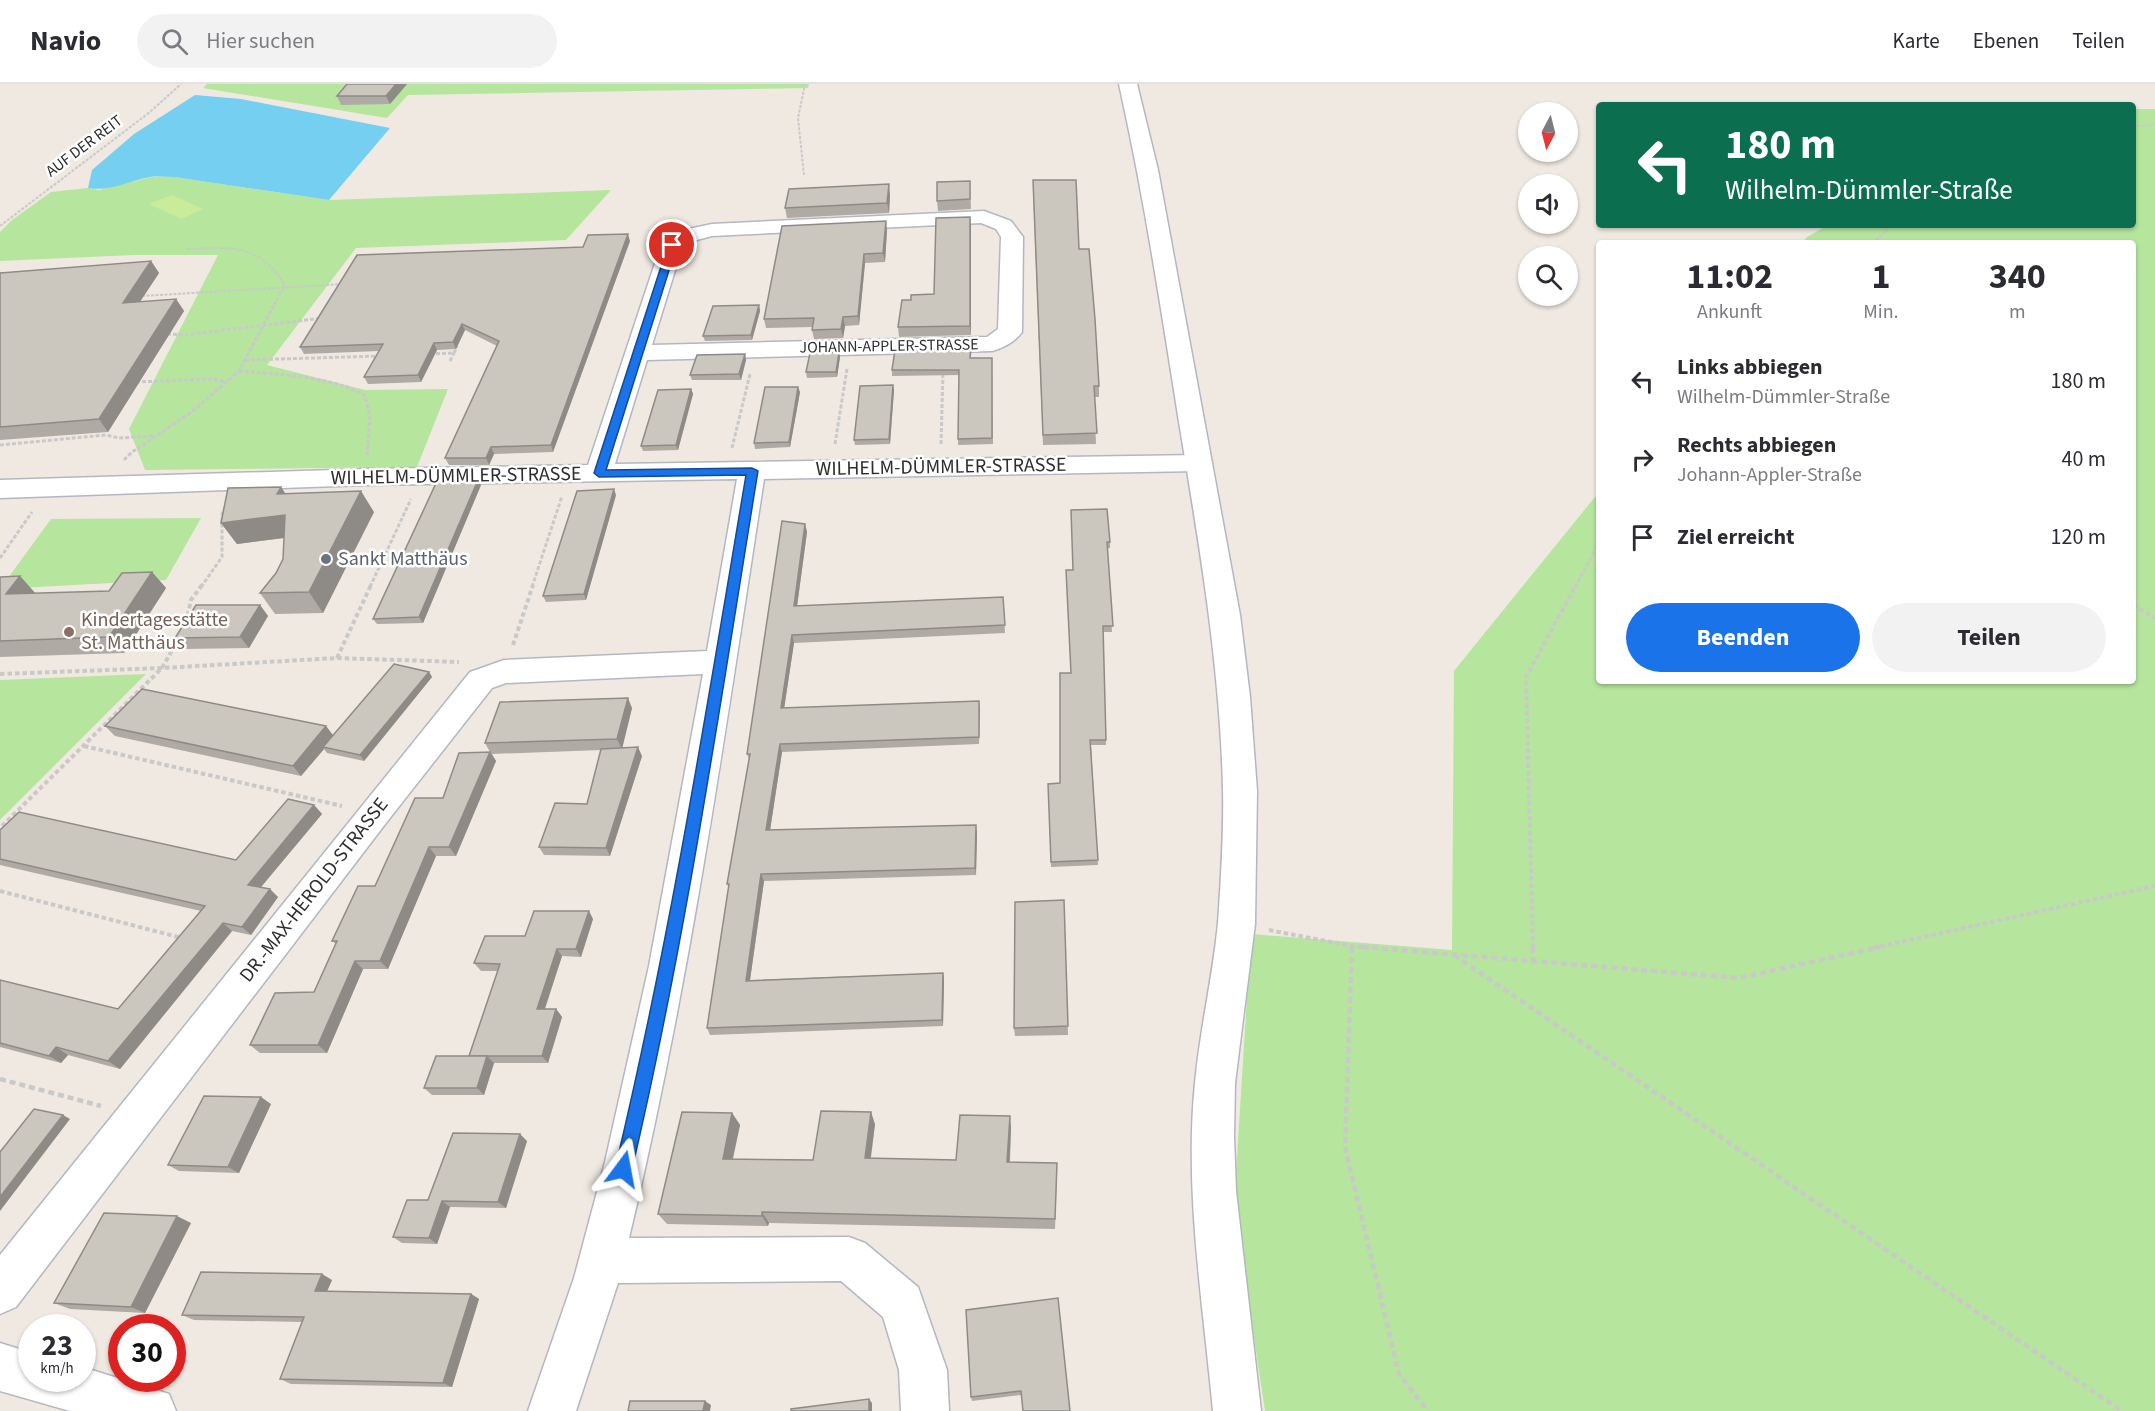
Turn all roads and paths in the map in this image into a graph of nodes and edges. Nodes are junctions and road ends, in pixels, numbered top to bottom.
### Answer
1 (182, 84) edge
2 (805, 84) edge
3 (1128, 84) edge
4 (2155, 124) edge
5 (2136, 127) edge
6 (804, 175) dead end
7 (0, 226) edge
8 (1889, 228) edge
9 (1876, 240) edge
10 (187, 249) dead end
11 (345, 284) edge
12 (285, 286) junction
13 (142, 296) edge
14 (325, 318) edge
15 (262, 324) junction
16 (163, 334) edge
17 (458, 343) edge
18 (944, 344) junction
19 (850, 346) junction
20 (756, 349) junction
21 (454, 353) junction
22 (637, 353) junction
23 (419, 354) edge
24 (384, 356) edge
25 (245, 360) junction
26 (450, 361) dead end
27 (239, 371) junction
28 (135, 382) edge
29 (228, 382) junction
30 (156, 436) junction
31 (0, 444) edge
32 (1199, 463) junction
33 (940, 466) junction
34 (831, 469) junction
35 (739, 472) junction
36 (599, 473) junction
37 (569, 474) junction
38 (367, 477) junction
39 (422, 477) junction
40 (240, 480) junction
41 (101, 485) junction
42 (48, 488) junction
43 (0, 489) edge
44 (1596, 549) edge
45 (0, 558) edge
46 (2136, 607) edge
47 (2155, 618) edge
48 (336, 658) junction
49 (721, 662) junction
50 (162, 668) junction
51 (0, 674) edge
52 (493, 676) junction
53 (83, 746) junction
54 (374, 813) junction
55 (0, 828) edge
56 (2155, 886) edge
57 (0, 891) edge
58 (1236, 924) junction
59 (193, 940) edge
60 (1352, 946) junction
61 (1452, 953) junction
62 (1533, 961) junction
63 (0, 1079) edge
64 (137, 1115) junction
65 (602, 1261) junction
66 (0, 1291) edge
67 (0, 1367) edge
68 (18, 1373) edge
69 (86, 1392) edge
70 (152, 1411) edge
71 (552, 1411) edge
72 (924, 1411) edge
73 (1237, 1411) edge
74 (1428, 1411) edge
75 (2122, 1411) edge

1 - 7 path, AUF DER REIT
2 - 6 path
3 - 32 street
4 - 5 path
8 - 9 path
10 - 12 path
11 - 12 path
12 - 13 path
12 - 15 path
14 - 15 path
15 - 16 path
15 - 25 path
17 - 21 path
18 - 19 street, JOHANN-APPLER-STRASSE
18 - 22 street, JOHANN-APPLER-STRASSE
18 - 33 path
19 - 20 street, JOHANN-APPLER-STRASSE
19 - 34 path
20 - 22 street, JOHANN-APPLER-STRASSE
20 - 35 path
21 - 23 path
21 - 26 path
22 - 36 street, JOHANN-APPLER-STRASSE
24 - 25 path
25 - 27 path
27 - 29 path
27 - 38 path
28 - 29 path
29 - 30 path
30 - 31 path
30 - 41 path
32 - 33 street, WILHELM-DÜMMLER-STRASSE
32 - 58 street
33 - 34 street, WILHELM-DÜMMLER-STRASSE
34 - 35 street, WILHELM-DÜMMLER-STRASSE
35 - 36 street, WILHELM-DÜMMLER-STRASSE
35 - 49 street
36 - 37 street, WILHELM-DÜMMLER-STRASSE
37 - 39 street, WILHELM-DÜMMLER-STRASSE
37 - 52 path
38 - 39 street, WILHELM-DÜMMLER-STRASSE
38 - 40 street, WILHELM-DÜMMLER-STRASSE
39 - 48 path
40 - 41 street, WILHELM-DÜMMLER-STRASSE
40 - 50 path
41 - 42 street, WILHELM-DÜMMLER-STRASSE
42 - 43 street, WILHELM-DÜMMLER-STRASSE
42 - 45 path
44 - 62 path
46 - 47 path
48 - 50 path
48 - 52 path
49 - 52 street
49 - 65 street
50 - 51 path
50 - 53 path
52 - 54 street, DR.-MAX-HEROLD-STRASSE
53 - 54 path
53 - 55 path
54 - 64 street, DR.-MAX-HEROLD-STRASSE
56 - 62 path
57 - 59 path
58 - 60 path
58 - 73 street
60 - 61 path
60 - 74 path
61 - 62 path
61 - 75 path
63 - 64 path
64 - 66 street, DR.-MAX-HEROLD-STRASSE
65 - 71 street
65 - 72 street
67 - 68 street
69 - 70 street

